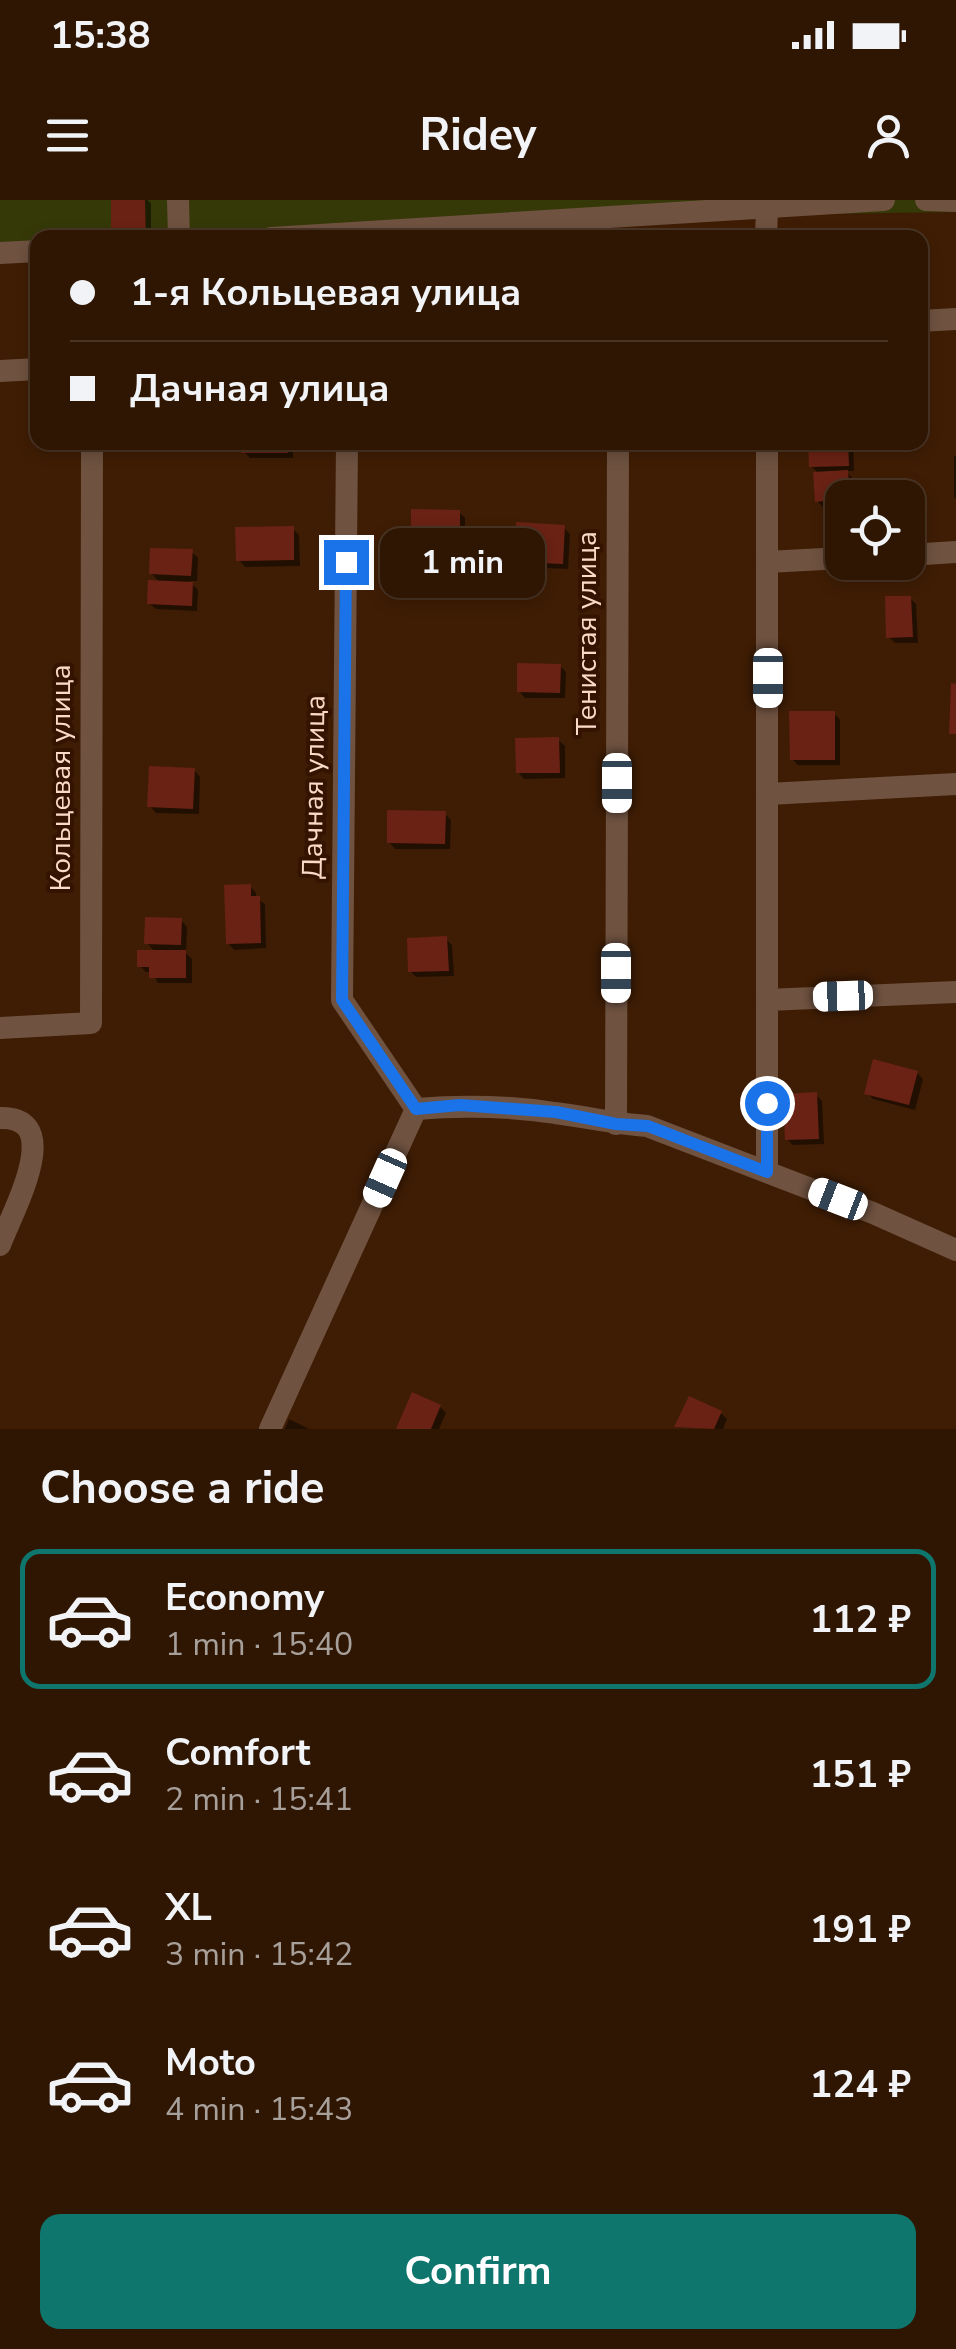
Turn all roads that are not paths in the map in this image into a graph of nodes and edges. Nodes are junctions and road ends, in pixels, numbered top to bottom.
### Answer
1 (178, 200) edge
2 (884, 200) edge
3 (926, 200) edge
4 (956, 201) edge
5 (766, 224) edge
6 (618, 229) edge
7 (178, 230) edge
8 (573, 230) edge
9 (30, 251) edge
10 (0, 253) edge
11 (956, 319) edge
12 (928, 321) edge
13 (30, 369) edge
14 (0, 371) edge
15 (92, 450) edge
16 (347, 450) edge
17 (618, 450) edge
18 (767, 450) edge
19 (956, 552) edge
20 (925, 553) edge
21 (825, 559) edge
22 (767, 562) junction
23 (956, 784) edge
24 (768, 794) junction
25 (956, 992) edge
26 (768, 1000) junction
27 (0, 1028) edge
28 (416, 1109) junction
29 (0, 1118) edge
30 (616, 1124) junction
31 (767, 1172) junction
32 (0, 1245) edge
33 (956, 1250) edge
34 (270, 1429) edge

1 - 7 street
2 - 5 street
3 - 4 street
5 - 6 street
6 - 8 street
9 - 10 street
11 - 12 street
13 - 14 street
15 - 27 street, Кольцевая улица
16 - 28 street, Дачная улица
17 - 30 street, Тенистая улица
18 - 22 street
19 - 20 street
21 - 22 street
22 - 24 street
23 - 24 street
24 - 26 street
25 - 26 street
26 - 31 street
28 - 30 street
28 - 34 street
29 - 32 street
30 - 31 street
31 - 33 street

